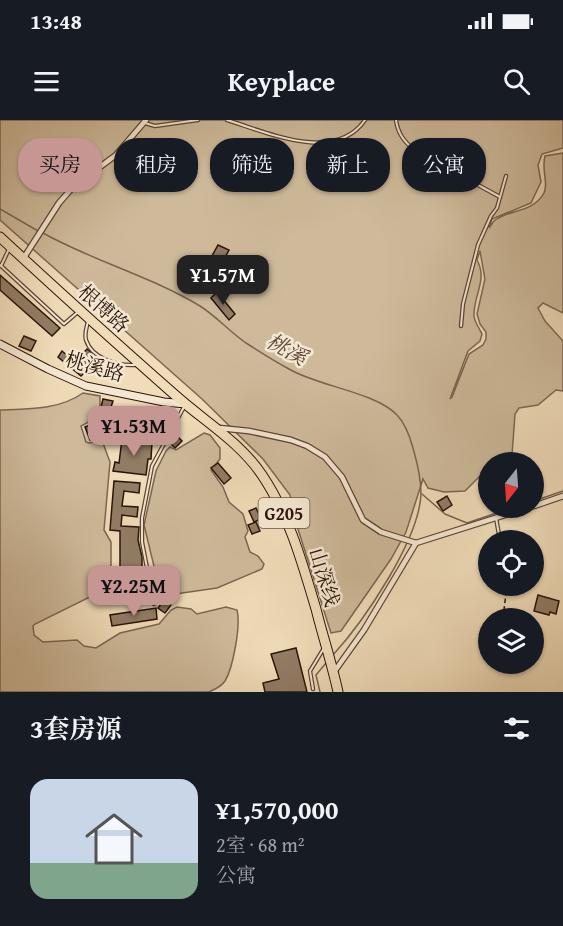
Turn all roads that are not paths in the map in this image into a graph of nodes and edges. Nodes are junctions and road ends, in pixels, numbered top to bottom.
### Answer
1 (198, 120) edge
2 (226, 120) edge
3 (364, 120) edge
4 (396, 120) edge
5 (145, 121) edge
6 (234, 121) edge
7 (506, 176) dead end
8 (500, 197) junction
9 (0, 237) edge
10 (10, 247) junction
11 (23, 259) junction
12 (1, 266) edge
13 (80, 311) junction
14 (88, 318) junction
15 (461, 326) dead end
16 (0, 344) edge
17 (141, 365) junction
18 (186, 404) junction
19 (216, 428) junction
20 (563, 496) edge
21 (544, 503) edge
22 (496, 518) joint
23 (498, 530) edge
24 (416, 543) junction
25 (154, 604) dead end
26 (330, 659) junction
27 (313, 688) dead end
28 (338, 692) edge

1 - 5 lane
2 - 6 lane
3 - 6 lane
4 - 8 lane
5 - 11 street
7 - 8 lane
8 - 15 lane
9 - 10 highway, 根博路 / G205
10 - 11 highway, 根博路 / G205
10 - 12 lane
11 - 13 highway, 根博路 / G205
12 - 13 lane
13 - 14 highway, 根博路 / G205
14 - 17 highway, 根博路 / G205
14 - 17 lane
16 - 18 street, 桃溪路
17 - 18 highway, 根博路 / G205
18 - 19 highway, 山深线 / G205
18 - 25 lane
19 - 24 street
19 - 26 highway, 山深线 / G205
20 - 21 street
22 - 23 lane
22 - 24 street
24 - 26 street
26 - 27 lane
26 - 28 highway, 山深线 / G205

